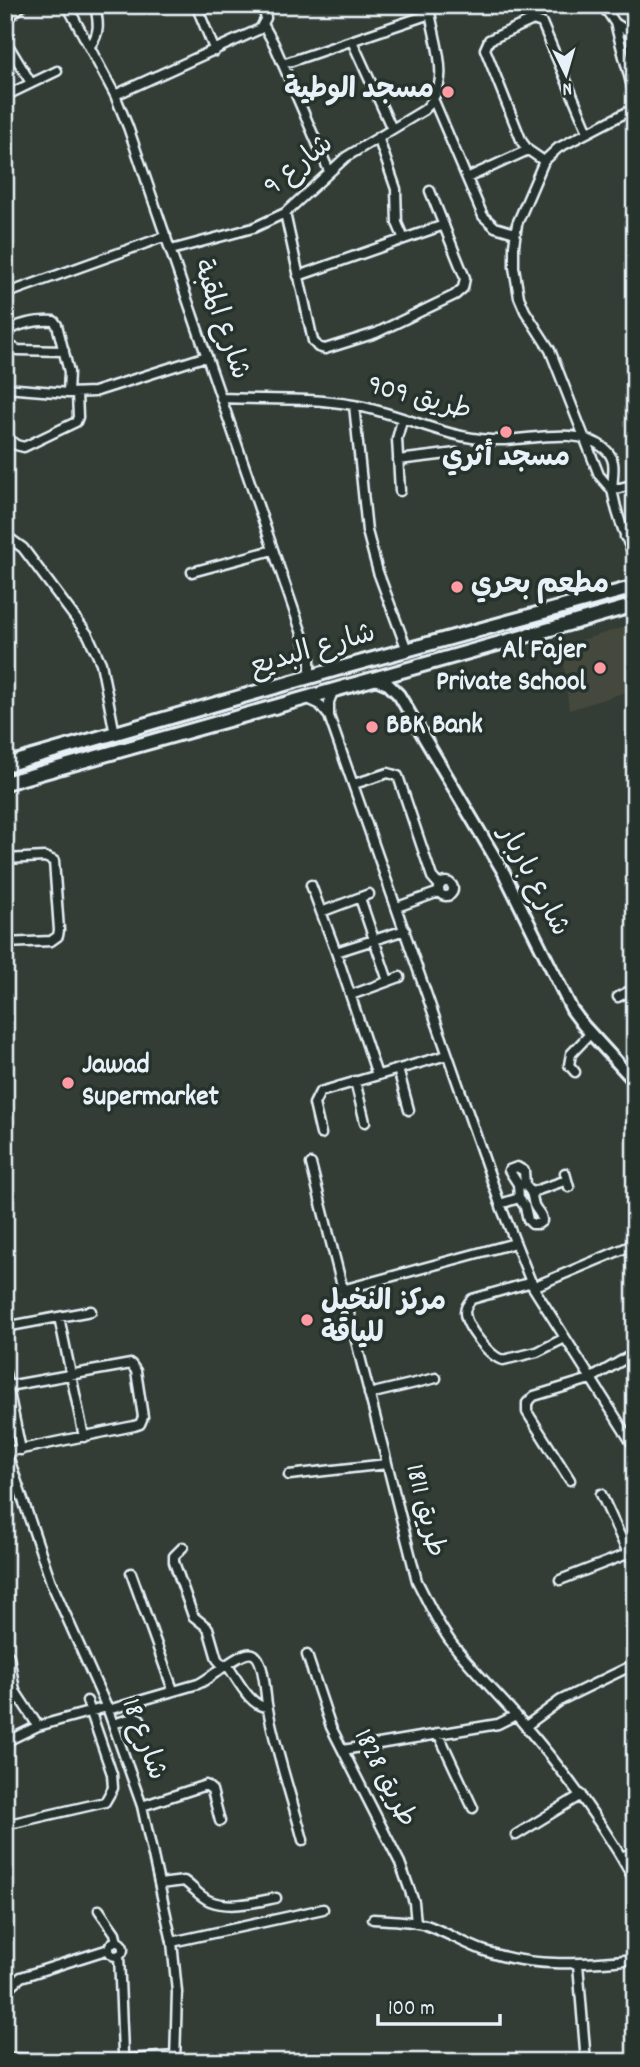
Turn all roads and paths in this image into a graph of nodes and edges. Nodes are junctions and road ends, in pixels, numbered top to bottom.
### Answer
1 (23, 5) edge
2 (66, 5) edge
3 (94, 5) edge
4 (197, 5) edge
5 (261, 5) edge
6 (620, 5) edge
7 (604, 8) edge
8 (430, 10) edge
9 (5, 20) edge
10 (615, 23) junction
11 (264, 26) junction
12 (635, 36) edge
13 (5, 40) edge
14 (352, 41) junction
15 (90, 46) junction
16 (215, 51) junction
17 (283, 64) junction
18 (57, 71) dead end
19 (31, 83) junction
20 (115, 95) junction
21 (5, 96) edge
22 (635, 99) edge
23 (434, 101) junction
24 (392, 129) junction
25 (588, 131) junction
26 (378, 137) junction
27 (527, 150) junction
28 (544, 160) junction
29 (329, 171) junction
30 (467, 178) junction
31 (430, 191) dead end
32 (285, 213) junction
33 (444, 225) junction
34 (515, 233) junction
35 (166, 236) junction
36 (404, 239) junction
37 (171, 250) junction
38 (298, 276) junction
39 (5, 294) edge
40 (5, 335) edge
41 (5, 344) edge
42 (64, 351) junction
43 (207, 356) junction
44 (5, 388) edge
45 (73, 393) junction
46 (221, 398) junction
47 (354, 405) junction
48 (402, 419) junction
49 (5, 435) edge
50 (586, 439) junction
51 (456, 453) dead end
52 (398, 460) junction
53 (635, 484) edge
54 (612, 490) junction
55 (400, 491) dead end
56 (635, 533) edge
57 (5, 536) edge
58 (625, 537) junction
59 (272, 550) junction
60 (635, 559) edge
61 (192, 572) dead end
62 (635, 587) edge
63 (635, 605) edge
64 (407, 650) junction
65 (310, 657) junction
66 (337, 669) junction
67 (403, 669) junction
68 (373, 678) junction
69 (306, 679) junction
70 (334, 689) junction
71 (399, 695) junction
72 (246, 696) junction
73 (305, 698) junction
74 (251, 713) junction
75 (329, 716) junction
76 (115, 734) junction
77 (5, 765) edge
78 (5, 783) edge
79 (354, 784) junction
80 (5, 859) edge
81 (311, 885) dead end
82 (369, 894) dead end
83 (359, 898) junction
84 (397, 907) junction
85 (321, 912) junction
86 (405, 930) junction
87 (374, 940) junction
88 (5, 943) edge
89 (337, 952) junction
90 (400, 977) dead end
91 (388, 981) junction
92 (635, 988) edge
93 (351, 995) junction
94 (618, 997) dead end
95 (590, 1034) junction
96 (447, 1055) junction
97 (398, 1069) junction
98 (575, 1072) dead end
99 (377, 1075) junction
100 (355, 1082) junction
101 (635, 1082) edge
102 (408, 1110) dead end
103 (365, 1122) dead end
104 (321, 1133) dead end
105 (311, 1164) dead end
106 (509, 1170) junction
107 (499, 1174) dead end
108 (567, 1180) dead end
109 (521, 1185) junction
110 (532, 1192) junction
111 (519, 1198) junction
112 (500, 1204) junction
113 (515, 1243) junction
114 (635, 1244) edge
115 (533, 1284) junction
116 (342, 1290) junction
117 (91, 1311) dead end
118 (59, 1317) junction
119 (5, 1327) edge
120 (565, 1338) junction
121 (635, 1353) edge
122 (5, 1373) edge
123 (71, 1374) junction
124 (436, 1378) dead end
125 (590, 1379) junction
126 (8, 1386) junction
127 (369, 1394) junction
128 (84, 1437) junction
129 (635, 1448) edge
130 (6, 1450) edge
131 (21, 1450) junction
132 (387, 1464) junction
133 (289, 1475) dead end
134 (570, 1480) dead end
135 (601, 1494) dead end
136 (183, 1547) dead end
137 (631, 1552) edge
138 (131, 1573) dead end
139 (560, 1580) dead end
140 (307, 1655) dead end
141 (9, 1656) dead end
142 (635, 1664) edge
143 (225, 1666) junction
144 (173, 1690) junction
145 (10, 1693) edge
146 (87, 1701) dead end
147 (267, 1706) junction
148 (108, 1709) junction
149 (91, 1712) junction
150 (516, 1716) junction
151 (113, 1724) junction
152 (38, 1726) junction
153 (526, 1726) junction
154 (144, 1730) dead end
155 (438, 1733) junction
156 (5, 1742) edge
157 (343, 1750) junction
158 (581, 1794) junction
159 (142, 1806) junction
160 (472, 1808) dead end
161 (220, 1821) dead end
162 (5, 1825) edge
163 (516, 1835) dead end
164 (303, 1840) dead end
165 (635, 1852) edge
166 (621, 1857) junction
167 (635, 1881) edge
168 (160, 1884) junction
169 (276, 1898) dead end
170 (323, 1909) dead end
171 (99, 1910) dead end
172 (373, 1919) dead end
173 (416, 1923) junction
174 (117, 1942) junction
175 (172, 1942) junction
176 (109, 1950) junction
177 (119, 1955) junction
178 (635, 1959) edge
179 (578, 1964) junction
180 (5, 2000) edge
181 (5, 2058) edge
182 (127, 2058) edge
183 (175, 2059) edge
184 (114, 2061) edge
185 (586, 2062) edge

1 - 9 street
2 - 15 street, شارع المقبة
3 - 15 street
4 - 16 street
5 - 11 street
6 - 7 street
7 - 10 street
8 - 14 street
8 - 23 street
10 - 12 street
10 - 22 street
11 - 16 street
11 - 17 street
13 - 19 street
14 - 17 street
14 - 24 street
15 - 20 street, شارع المقبة
16 - 20 street
17 - 29 street
18 - 19 street
19 - 21 street
20 - 35 street, شارع المقبة
22 - 25 street
23 - 24 street, شارع 9
23 - 30 street
24 - 26 street, شارع 9
25 - 27 street
25 - 28 street
26 - 29 street, شارع 9
26 - 36 street
27 - 28 street
27 - 30 street
28 - 34 street
29 - 32 street, شارع 9
30 - 34 street
31 - 33 street
32 - 37 street, شارع 9
32 - 38 street
33 - 36 street
33 - 38 street
34 - 50 street
35 - 37 street, شارع المقبة
35 - 39 street
36 - 38 street
37 - 43 street, شارع المقبة
40 - 42 street
41 - 42 street
42 - 45 street
43 - 45 street
43 - 46 street, شارع المقبة
44 - 45 street
45 - 49 street
46 - 47 street, طريق 909
46 - 59 street, شارع المقبة
47 - 48 street, طريق 909
47 - 64 street
48 - 50 street, طريق 909
48 - 52 street
50 - 54 street
50 - 54 street, طريق 909
51 - 52 street
52 - 55 street
53 - 54 street
54 - 58 street
56 - 58 street
57 - 76 street
58 - 60 street
59 - 61 street
59 - 65 street, شارع المقبة
62 - 64 main road, شارع البديع
63 - 67 main road, شارع البديع
64 - 66 main road, شارع البديع
65 - 66 street
65 - 69 street, شارع المقبة
66 - 69 main road, شارع البديع
67 - 68 main road, شارع البديع
67 - 71 street
68 - 70 main road, شارع البديع
68 - 71 street, شارع باربار
69 - 72 main road, شارع البديع
70 - 73 main road, شارع البديع
70 - 75 street
71 - 95 street, شارع باربار
72 - 74 main road
72 - 76 main road, شارع البديع
73 - 74 main road, شارع البديع
73 - 75 street
74 - 78 main road, شارع البديع
75 - 79 street
76 - 77 main road, شارع البديع
79 - 84 street
79 - 84 street
80 - 88 street
81 - 85 street
82 - 83 street
83 - 85 street
83 - 87 street
84 - 86 street
85 - 89 street
86 - 87 street
86 - 96 street
87 - 89 street
87 - 91 street
89 - 93 street
90 - 91 street
91 - 93 street
92 - 94 street
93 - 99 street
95 - 98 street
95 - 101 street, شارع باربار
96 - 97 street
96 - 112 street
97 - 99 street
97 - 102 street
99 - 100 street
100 - 103 street
100 - 104 street
105 - 116 street, طريق 1811
106 - 107 street
106 - 109 street
106 - 109 street
108 - 110 street
109 - 110 street
109 - 111 street
110 - 111 street
111 - 112 street
112 - 113 street
113 - 115 street
113 - 116 street
114 - 115 street
115 - 120 street
115 - 120 street
116 - 127 street, طريق 1811
117 - 118 street
118 - 119 street
118 - 123 street
120 - 125 street
121 - 125 street
122 - 126 street
123 - 126 street
123 - 128 street
123 - 128 street
124 - 127 street
125 - 129 street
125 - 134 street
126 - 131 street
127 - 132 street, طريق 1811
128 - 131 street
130 - 131 street
130 - 148 street, شارع 18
132 - 133 street
132 - 150 street, طريق 1811
135 - 137 street
136 - 143 street
137 - 139 street
138 - 144 street
140 - 157 street, طريق 1828
141 - 145 street
142 - 153 street
143 - 144 street
143 - 147 street
143 - 147 street
144 - 148 street
145 - 152 street
146 - 149 street
147 - 164 street
148 - 149 street
148 - 151 street, شارع 18
149 - 152 street
149 - 162 street
150 - 153 street, طريق 1811
150 - 155 street
151 - 154 street
151 - 159 street, شارع 18
152 - 156 street
153 - 158 street, طريق 1811
155 - 157 street
155 - 160 street
157 - 173 street, طريق 1828
158 - 163 street
158 - 166 street, طريق 1811
159 - 161 street
159 - 168 street, شارع 18
165 - 166 street
166 - 167 street, طريق 1811
168 - 169 street
168 - 175 street, شارع 18
170 - 175 street
171 - 174 street
172 - 173 street
173 - 179 street
174 - 176 street
174 - 177 street
175 - 183 street, شارع 18
176 - 177 street
176 - 180 street
177 - 182 street
178 - 179 street
179 - 185 street
181 - 184 street
182 - 183 street
182 - 184 street

